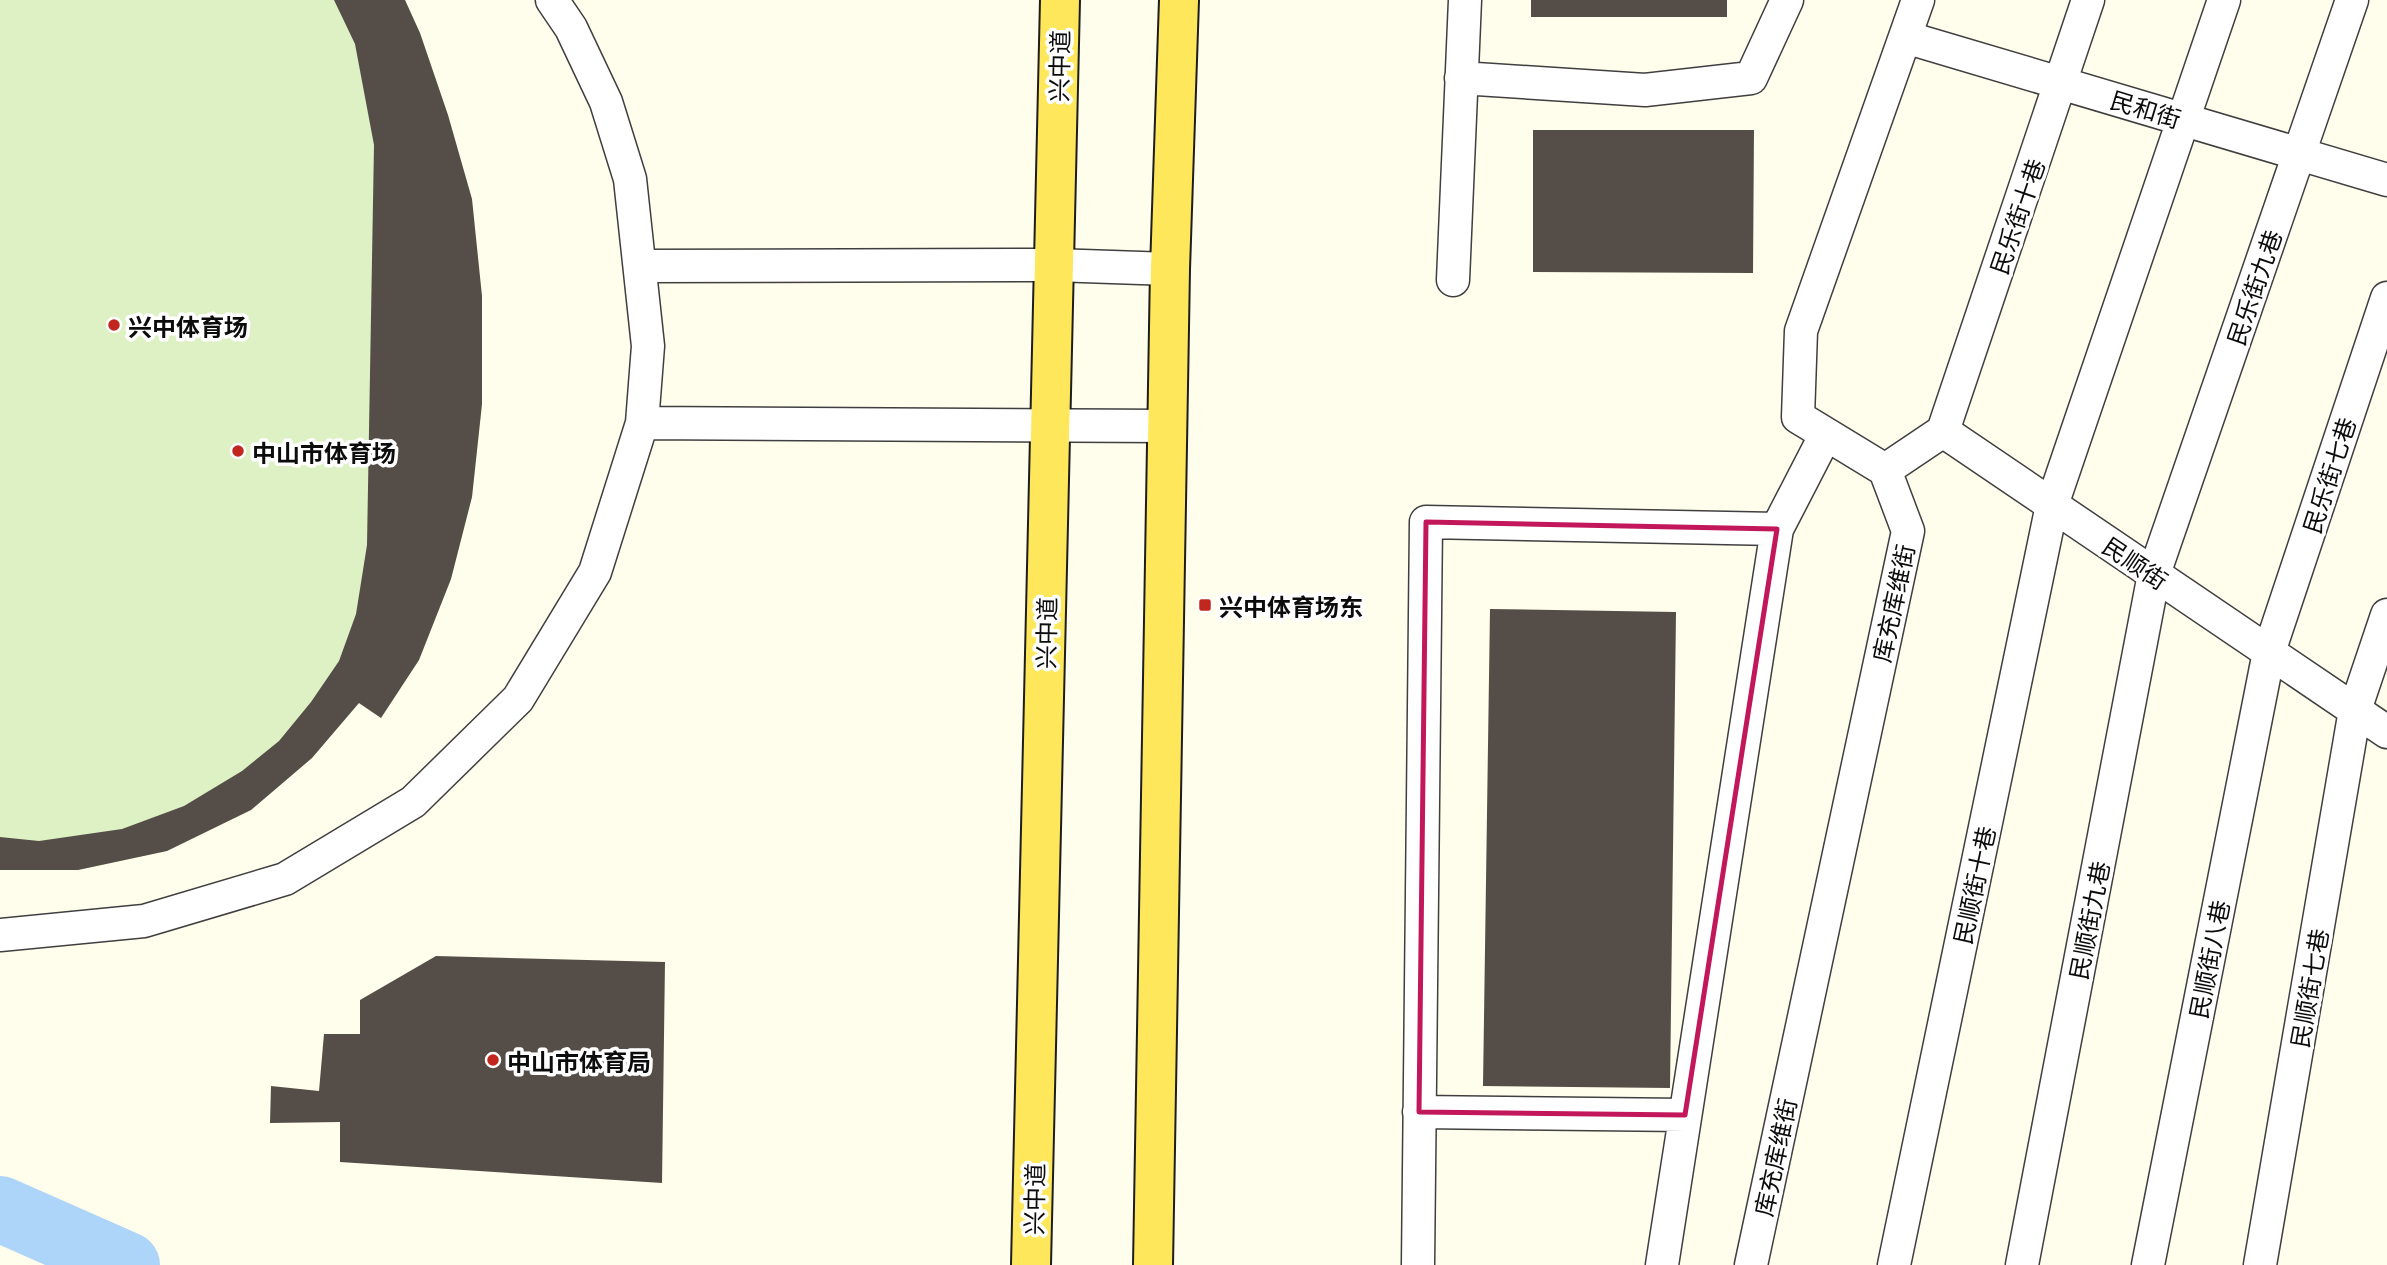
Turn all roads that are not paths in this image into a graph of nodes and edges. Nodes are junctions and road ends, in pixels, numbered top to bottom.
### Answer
1 (552, 0) edge
2 (1060, 0) edge
3 (1179, 0) edge
4 (1465, 0) edge
5 (1787, 0) edge
6 (1918, 0) edge
7 (2088, 0) edge
8 (2224, 0) edge
9 (2352, 0) edge
10 (1905, 37) junction
11 (1461, 78) junction
12 (2060, 83) junction
13 (2183, 119) junction
14 (2299, 154) junction
15 (2387, 180) edge
16 (1054, 265) junction
17 (641, 266) junction
18 (1170, 269) junction
19 (1453, 280) dead end
20 (2387, 298) edge
21 (642, 423) junction
22 (1050, 426) junction
23 (1168, 426) junction
24 (1943, 431) junction
25 (1826, 434) junction
26 (1885, 470) junction
27 (2052, 505) junction
28 (1777, 530) junction
29 (2154, 574) junction
30 (2387, 615) edge
31 (2269, 652) junction
32 (2355, 710) junction
33 (2387, 732) edge
34 (0, 940) edge
35 (1419, 1112) junction
36 (1685, 1115) junction
37 (1031, 1265) edge
38 (1153, 1265) edge
39 (1418, 1265) edge
40 (1662, 1265) edge
41 (1751, 1265) edge
42 (1894, 1265) edge
43 (2022, 1265) edge
44 (2148, 1265) edge
45 (2260, 1265) edge

1 - 17 street
2 - 16 main road, 兴中道
3 - 18 main road
4 - 11 street
5 - 11 street
6 - 10 street
7 - 12 street, 民乐街十巷
8 - 13 street, 民顺街十巷
9 - 14 street, 民乐街九巷
10 - 12 street, 民和街
10 - 25 street
11 - 19 street
12 - 13 street, 民和街
12 - 24 street, 民乐街十巷
13 - 14 street, 民和街
13 - 27 street, 民顺街十巷
14 - 15 street, 民和街
14 - 29 street, 民乐街九巷
16 - 17 street
16 - 18 street
16 - 22 main road, 兴中道
17 - 21 street
18 - 23 main road
20 - 31 street, 民乐街七巷
21 - 22 street
21 - 34 street
22 - 23 street
22 - 37 main road, 兴中道
23 - 38 main road
24 - 26 street
24 - 27 street, 民顺街
25 - 26 street
25 - 28 street
26 - 41 street, 库充库维街
27 - 29 street, 民顺街
27 - 42 street, 民顺街十巷
28 - 35 street
28 - 36 street
29 - 31 street, 民顺街
29 - 43 street, 民顺街九巷
30 - 32 street, 民顺街七巷
31 - 32 street, 民顺街
31 - 44 street, 民顺街八巷
32 - 33 street, 民顺街
32 - 45 street, 民顺街七巷
35 - 36 street
35 - 39 street
36 - 40 street

